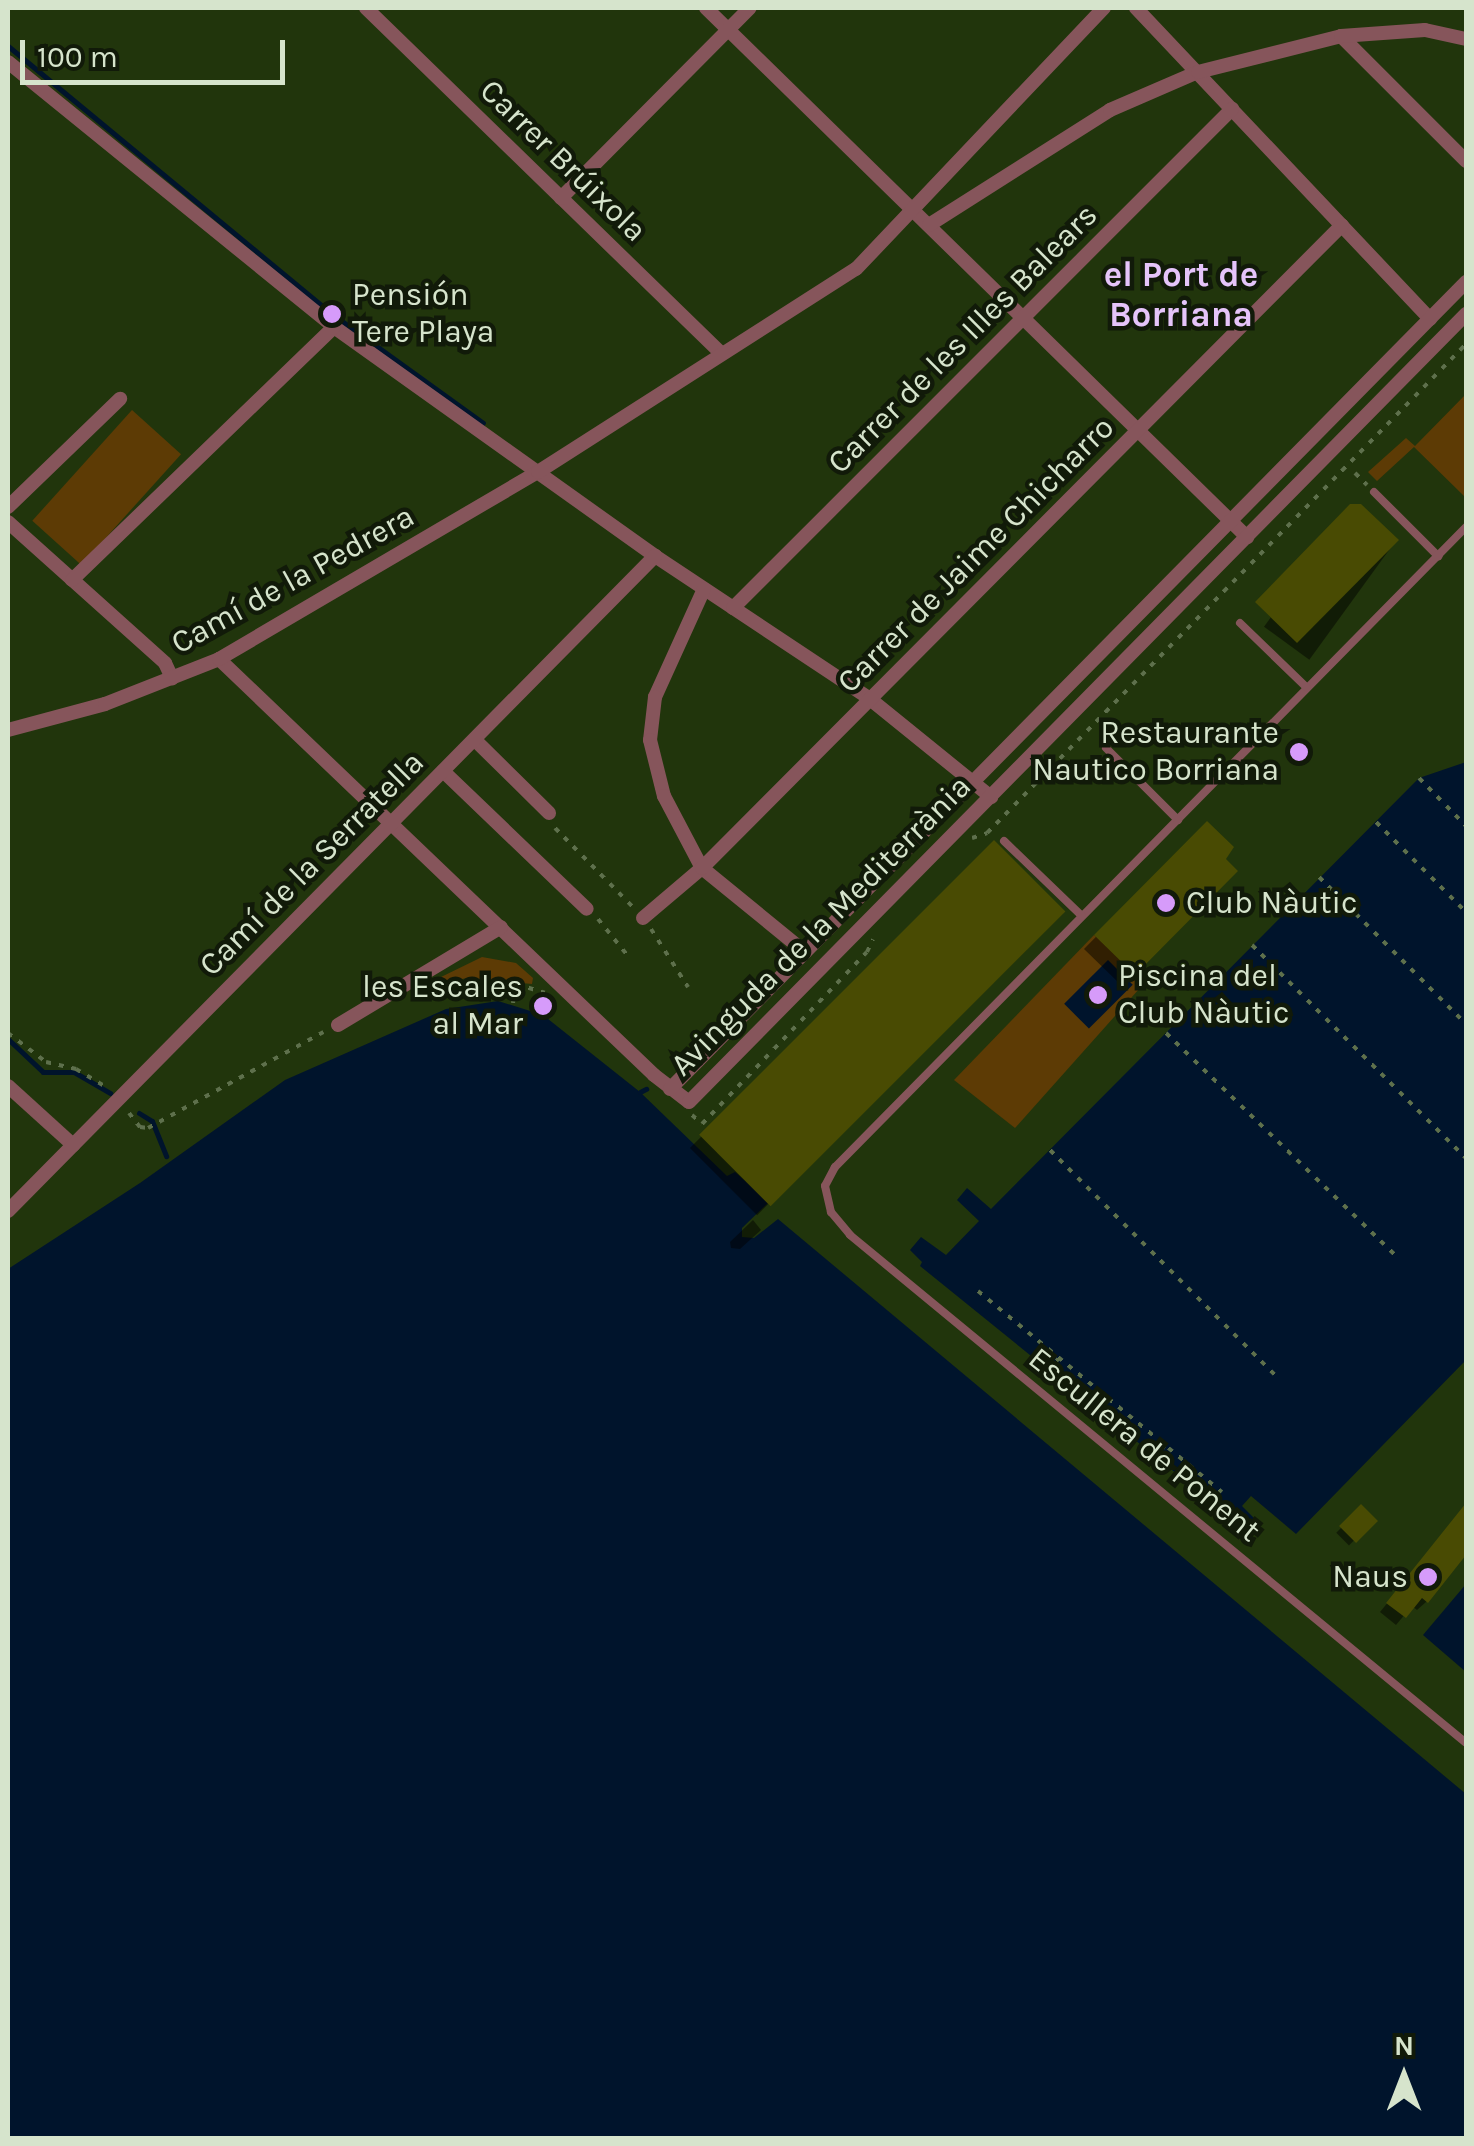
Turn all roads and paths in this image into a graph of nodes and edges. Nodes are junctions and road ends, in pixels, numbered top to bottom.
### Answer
1 (366, 8) edge
2 (706, 8) edge
3 (750, 8) edge
4 (1104, 8) edge
5 (1136, 8) edge
6 (729, 29) junction
7 (1341, 36) junction
8 (1466, 39) edge
9 (8, 62) edge
10 (1198, 72) junction
11 (1232, 108) junction
12 (1466, 161) edge
13 (561, 198) junction
14 (914, 211) junction
15 (929, 226) junction
16 (1342, 226) junction
17 (1466, 282) edge
18 (1466, 314) edge
19 (1024, 318) junction
20 (1430, 319) junction
21 (334, 326) junction
22 (1466, 344) edge
23 (722, 354) junction
24 (120, 400) dead end
25 (1138, 430) junction
26 (538, 472) junction
27 (1374, 492) dead end
28 (8, 507) edge
29 (1232, 521) junction
30 (8, 522) edge
31 (1466, 528) edge
32 (1247, 536) junction
33 (655, 556) junction
34 (1438, 556) junction
35 (72, 580) junction
36 (704, 589) junction
37 (733, 608) junction
38 (1240, 623) dead end
39 (219, 659) junction
40 (172, 678) junction
41 (1307, 688) junction
42 (870, 699) junction
43 (8, 730) edge
44 (475, 740) junction
45 (1106, 748) dead end
46 (443, 771) junction
47 (1418, 778) dead end
48 (974, 783) junction
49 (992, 797) junction
50 (549, 813) joint
51 (1178, 820) junction
52 (1376, 822) dead end
53 (390, 824) junction
54 (1466, 826) edge
55 (1004, 841) dead end
56 (959, 842) dead end
57 (702, 868) junction
58 (1319, 877) dead end
59 (587, 910) joint
60 (1466, 912) edge
61 (1082, 916) junction
62 (644, 918) junction
63 (879, 925) dead end
64 (501, 927) junction
65 (1252, 944) dead end
66 (805, 952) junction
67 (628, 956) dead end
68 (478, 982) junction
69 (516, 984) junction
70 (688, 987) dead end
71 (552, 996) junction
72 (414, 999) dead end
73 (478, 1002) dead end
74 (513, 1003) dead end
75 (563, 1004) dead end
76 (543, 1015) dead end
77 (1466, 1024) edge
78 (338, 1025) joint
79 (8, 1033) edge
80 (1166, 1033) dead end
81 (8, 1086) edge
82 (670, 1089) junction
83 (118, 1099) junction
84 (689, 1112) dead end
85 (73, 1145) junction
86 (1050, 1150) dead end
87 (1466, 1158) edge
88 (8, 1212) edge
89 (1395, 1256) dead end
90 (978, 1291) dead end
91 (1059, 1359) junction
92 (1048, 1371) dead end
93 (1278, 1378) dead end
94 (1164, 1446) junction
95 (1155, 1459) dead end
96 (1222, 1492) dead end
97 (1466, 1743) edge

1 - 13 street, Carrer Brúixola
2 - 6 street
3 - 6 street
4 - 14 street, Camí de la Pedrera
5 - 10 street
6 - 13 street
6 - 14 street
7 - 8 street
7 - 10 street
7 - 12 street
9 - 21 street
10 - 11 street
10 - 15 street
11 - 16 street
11 - 19 street, Carrer de les Illes Balears
13 - 23 street, Carrer Brúixola
14 - 15 street
14 - 23 street, Camí de la Pedrera
15 - 19 street
16 - 20 street
16 - 25 street, Carrer de Jaime Chicharro
17 - 20 street, Avinguda de la Mediterrània
18 - 32 street, Avinguda de la Mediterrània
19 - 25 street
19 - 37 street, Carrer de les Illes Balears
20 - 29 street, Avinguda de la Mediterrània
21 - 26 street
21 - 35 street
22 - 56 path
23 - 26 street, Camí de la Pedrera
24 - 28 street
25 - 29 street
25 - 42 street, Carrer de Jaime Chicharro
26 - 33 street
26 - 39 street, Camí de la Pedrera
27 - 34 lane
29 - 32 street
29 - 48 street, Avinguda de la Mediterrània
30 - 35 street
31 - 34 lane
32 - 49 street, Avinguda de la Mediterrània
33 - 36 street
33 - 44 street, Camí de la Serratella
34 - 41 lane
35 - 40 street
36 - 37 street
36 - 57 street
37 - 42 street
38 - 41 lane
39 - 40 street, Camí de la Pedrera
39 - 53 street
40 - 43 street, Camí de la Pedrera
41 - 51 lane
42 - 48 street
42 - 57 street, Carrer de Jaime Chicharro
44 - 46 street, Camí de la Serratella
44 - 50 street
45 - 51 lane
46 - 53 street, Camí de la Serratella
46 - 59 street
47 - 54 path
48 - 49 street
48 - 66 street, Avinguda de la Mediterrània
49 - 82 street, Avinguda de la Mediterrània
50 - 62 path
51 - 61 lane
52 - 60 path
53 - 64 street
53 - 83 street, Camí de la Serratella
55 - 61 lane
57 - 62 street, Carrer de Jaime Chicharro
57 - 66 street
58 - 77 path
59 - 67 path
61 - 97 lane, Escullera de Ponent
62 - 70 path
63 - 84 path
64 - 78 street
64 - 82 street
65 - 87 path
66 - 82 street, Avinguda de la Mediterrània
68 - 69 path
68 - 72 path
68 - 73 path
69 - 71 path
69 - 74 path
71 - 75 path
71 - 76 path
78 - 83 path
79 - 83 path
80 - 89 path
81 - 85 street
83 - 85 street, Camí de la Serratella
85 - 88 street, Camí de la Serratella
86 - 93 path
90 - 91 path
91 - 92 path
91 - 94 path
94 - 95 path
94 - 96 path

